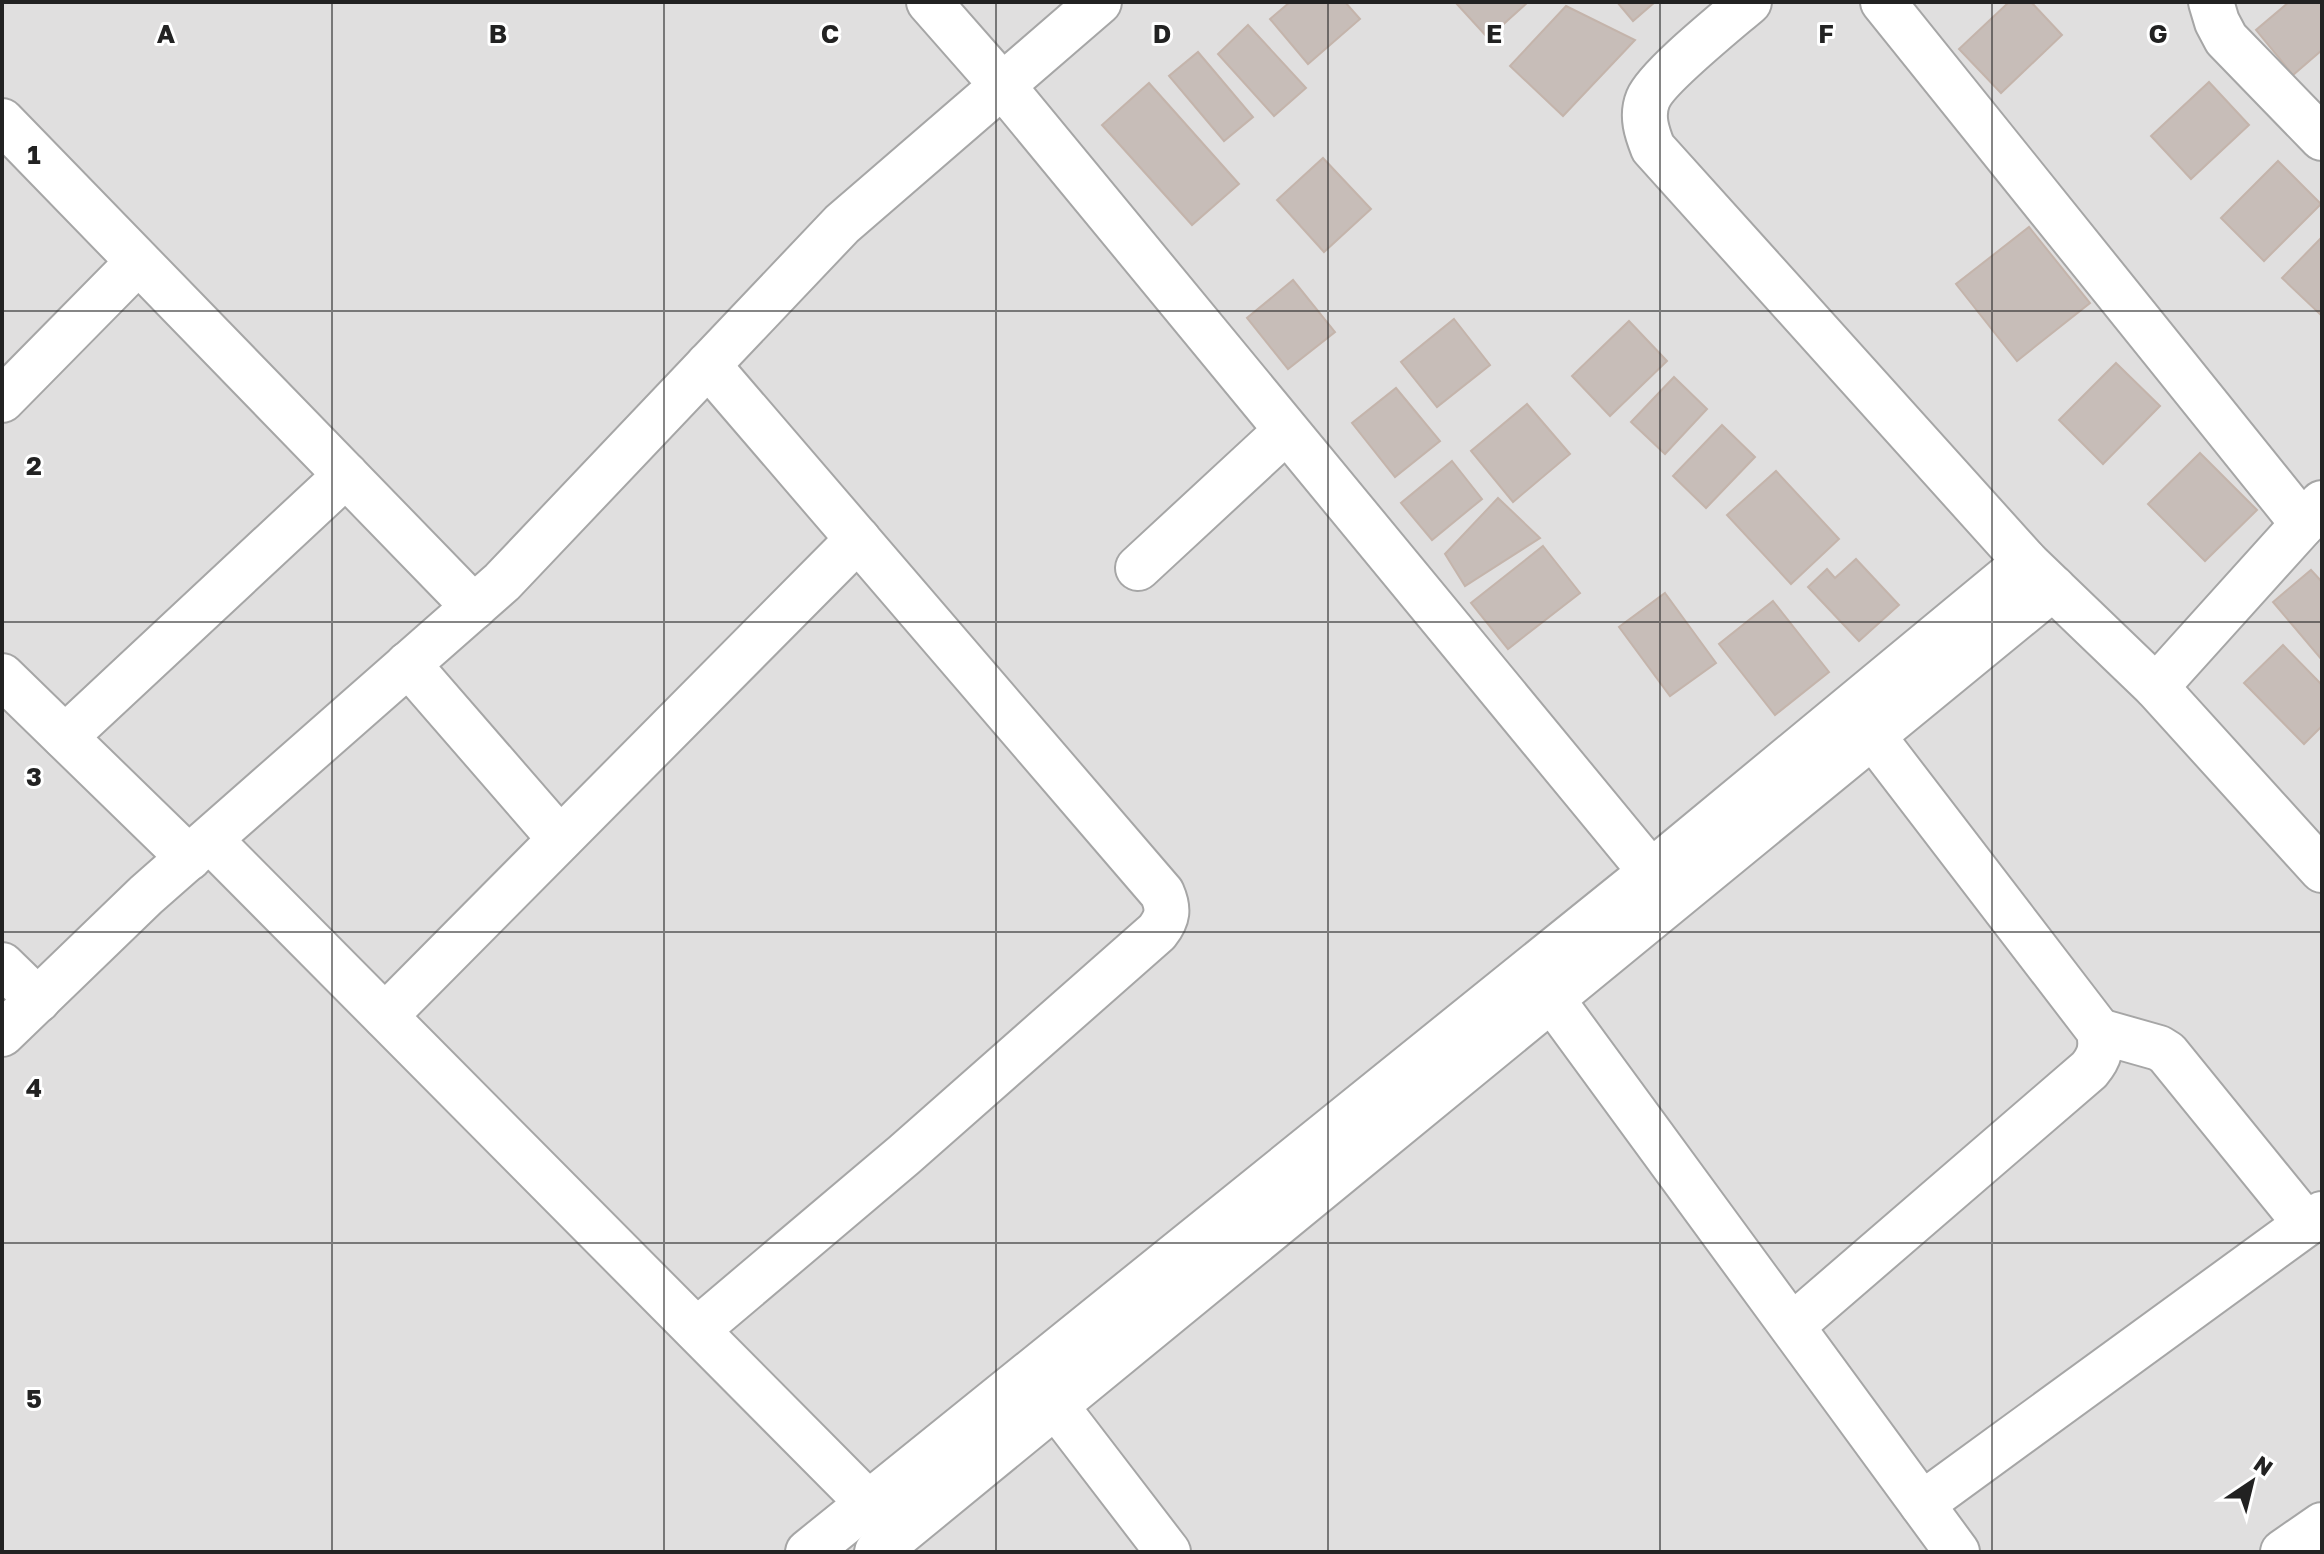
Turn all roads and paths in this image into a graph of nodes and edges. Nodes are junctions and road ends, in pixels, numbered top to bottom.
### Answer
1 (929, 2) edge
2 (1099, 2) edge
3 (1749, 2) edge
4 (1883, 2) edge
5 (2211, 2) edge
6 (1002, 85) junction
7 (2, 121) edge
8 (2322, 138) edge
9 (138, 262) junction
10 (708, 365) junction
11 (2, 400) edge
12 (1286, 431) junction
13 (346, 475) junction
14 (2313, 514) edge
15 (858, 539) junction
16 (1138, 568) dead end
17 (2039, 575) junction
18 (474, 607) junction
19 (408, 664) junction
20 (2, 676) edge
21 (2156, 687) junction
22 (1872, 735) junction
23 (65, 737) junction
24 (560, 839) junction
25 (200, 849) junction
26 (2322, 870) edge
27 (1663, 885) junction
28 (2, 965) edge
29 (1551, 998) junction
30 (38, 1000) junction
31 (385, 1016) junction
32 (2099, 1031) junction
33 (2, 1034) edge
34 (2314, 1219) edge
35 (1792, 1326) junction
36 (697, 1330) junction
37 (1043, 1388) junction
38 (868, 1502) junction
39 (1922, 1504) junction
40 (888, 1543) edge
41 (808, 1552) edge
42 (1168, 1552) edge
43 (1957, 1552) edge

1 - 6 street
2 - 6 street
3 - 17 street
4 - 14 street
5 - 8 street
6 - 10 street
6 - 12 street
7 - 9 street
9 - 11 street
9 - 13 street
10 - 15 street
10 - 18 street
12 - 16 street
12 - 27 street
13 - 18 street
13 - 23 street
14 - 21 street
15 - 24 street
15 - 36 street
17 - 21 street
17 - 22 street
17 - 27 street
18 - 19 street
19 - 24 street
19 - 25 street
20 - 23 street
21 - 26 street
22 - 27 street
22 - 32 street
23 - 25 street
24 - 31 street
25 - 30 street
25 - 31 street
27 - 29 street
27 - 37 street
28 - 30 street
29 - 35 street
29 - 37 street
30 - 33 street
31 - 36 street
32 - 34 street
32 - 35 street
34 - 39 street
35 - 39 street
36 - 38 street
37 - 38 street
37 - 40 street
37 - 42 street
38 - 40 street
38 - 41 street
39 - 43 street

